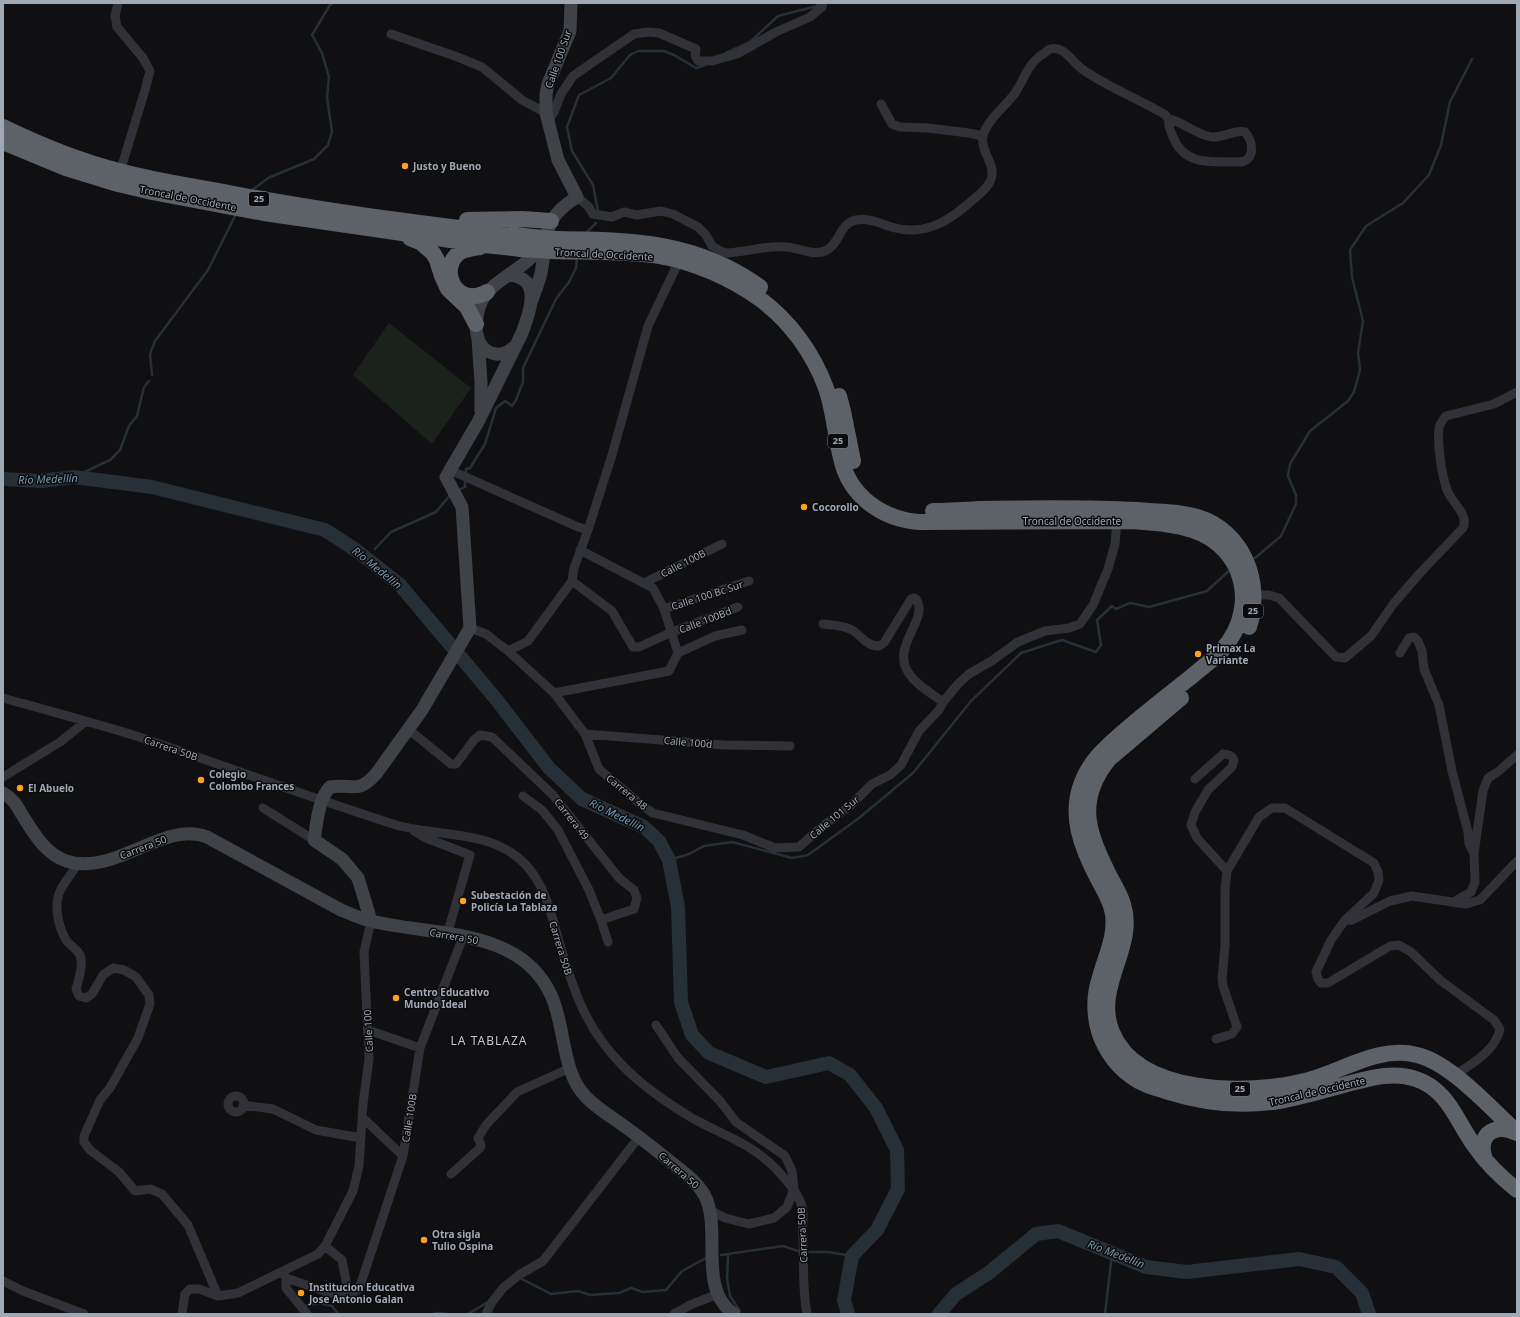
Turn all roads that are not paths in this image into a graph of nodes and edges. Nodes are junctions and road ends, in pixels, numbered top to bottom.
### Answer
1 (118, 3) edge
2 (571, 3) edge
3 (823, 3) edge
4 (391, 34) dead end
5 (880, 104) dead end
6 (547, 118) junction
7 (1169, 119) junction
8 (3, 127) edge
9 (983, 136) junction
10 (3, 142) edge
11 (120, 172) junction
12 (578, 197) junction
13 (344, 212) junction
14 (551, 221) junction
15 (391, 232) junction
16 (522, 243) junction
17 (550, 244) junction
18 (486, 245) junction
19 (679, 261) junction
20 (508, 275) junction
21 (487, 292) junction
22 (530, 304) junction
23 (477, 332) junction
24 (515, 346) junction
25 (1517, 392) edge
26 (478, 422) junction
27 (454, 472) junction
28 (1117, 521) junction
29 (588, 530) junction
30 (722, 544) dead end
31 (580, 550) junction
32 (572, 581) junction
33 (749, 581) dead end
34 (644, 583) junction
35 (1254, 595) junction
36 (738, 607) dead end
37 (664, 608) junction
38 (823, 624) dead end
39 (470, 628) junction
40 (742, 630) dead end
41 (672, 632) junction
42 (508, 651) junction
43 (1400, 653) dead end
44 (678, 654) junction
45 (554, 693) junction
46 (3, 698) edge
47 (943, 702) junction
48 (85, 722) junction
49 (408, 729) junction
50 (585, 734) junction
51 (790, 746) dead end
52 (1517, 755) edge
53 (3, 777) edge
54 (1195, 780) dead end
55 (3, 793) edge
56 (523, 796) dead end
57 (322, 800) junction
58 (263, 808) dead end
59 (570, 817) junction
60 (411, 829) junction
61 (558, 829) junction
62 (314, 840) junction
63 (799, 847) joint
64 (1474, 853) junction
65 (1517, 861) edge
66 (78, 863) junction
67 (1227, 871) junction
68 (1456, 903) junction
69 (601, 920) junction
70 (1345, 920) junction
71 (371, 922) junction
72 (447, 935) junction
73 (463, 937) junction
74 (608, 942) dead end
75 (656, 1025) dead end
76 (368, 1030) junction
77 (1216, 1039) dead end
78 (420, 1048) junction
79 (570, 1068) junction
80 (1455, 1075) junction
81 (243, 1105) dead end
82 (362, 1118) junction
83 (1517, 1132) edge
84 (639, 1137) junction
85 (361, 1138) junction
86 (403, 1156) junction
87 (1486, 1161) junction
88 (451, 1174) dead end
89 (794, 1188) junction
90 (1517, 1189) edge
91 (710, 1210) junction
92 (325, 1246) junction
93 (284, 1275) junction
94 (3, 1281) edge
95 (718, 1294) junction
96 (218, 1296) junction
97 (349, 1296) junction
98 (303, 1309) edge
99 (84, 1314) edge
100 (182, 1314) edge
101 (486, 1314) edge
102 (674, 1314) edge
103 (734, 1314) edge
104 (807, 1314) edge

1 - 11 street
2 - 6 street, Calle 100 Sur
3 - 6 street
4 - 6 street
5 - 9 street
6 - 12 street, Calle 100 Sur
7 - 7 street
7 - 9 street
8 - 11 highway, Troncal de Occidente / 25
9 - 12 street, Calle 100 Sur
10 - 15 highway, Troncal de Occidente / 25
11 - 13 highway, Troncal de Occidente / 25
12 - 14 street
13 - 14 highway
13 - 16 highway, Troncal de Occidente / 25
14 - 17 street
15 - 18 highway, Troncal de Occidente / 25
15 - 23 highway
16 - 17 highway, Troncal de Occidente / 25, bridge
16 - 18 highway, Troncal de Occidente / 25
17 - 19 highway, Troncal de Occidente / 25
17 - 20 street
17 - 22 street
17 - 35 highway, Troncal de Occidente / 25
18 - 21 highway
19 - 28 highway, Troncal de Occidente / 25
19 - 29 street
20 - 21 street
20 - 22 street
21 - 23 street
22 - 24 street
23 - 24 street
23 - 26 street
24 - 26 street
25 - 35 street
26 - 27 street
27 - 29 street
27 - 39 street
28 - 47 street
28 - 87 highway, Troncal de Occidente / 25
29 - 31 street
30 - 34 street, Calle 100B
31 - 32 street
31 - 34 street
32 - 41 street, Calle 100Bd
32 - 42 street
33 - 37 street, Calle 100 Bc Sur
34 - 37 street
35 - 80 highway, Troncal de Occidente / 25
36 - 41 street, Calle 100Bd
37 - 41 street
38 - 47 street
39 - 42 street, Carrera 48
39 - 49 street
40 - 44 street
41 - 44 street
42 - 45 street, Carrera 48
43 - 64 street
44 - 45 street
45 - 50 street, Carrera 48
46 - 48 street, Carrera 50B
47 - 63 street, Calle 101 Sur
48 - 53 street
48 - 57 street, Carrera 50B
49 - 57 street
49 - 59 street, Carrera 49
50 - 51 street, Calle 100d
50 - 63 street, Carrera 48
52 - 64 street
54 - 67 street
55 - 66 street, Carrera 50
56 - 61 street, Carrera 49
57 - 60 street, Carrera 50B
57 - 62 street
58 - 62 street, Calle 100
59 - 61 street
59 - 69 street, Carrera 49
60 - 72 street
60 - 89 street, Carrera 50B
61 - 69 street, Carrera 49
62 - 71 street, Calle 100
64 - 68 street
65 - 68 street
66 - 71 street, Carrera 50
66 - 96 street
67 - 70 street
67 - 77 street
68 - 70 street
69 - 74 street, Carrera 49
70 - 80 street
71 - 72 street, Carrera 50
71 - 76 street, Calle 100
72 - 73 street, Carrera 50
73 - 78 street, Calle 100B
73 - 79 street, Carrera 50
75 - 89 street
76 - 78 street
76 - 82 street, Calle 100
78 - 86 street, Calle 100B
79 - 84 street, Carrera 50
79 - 88 street
80 - 83 highway, Troncal de Occidente / 25
81 - 85 street
82 - 85 street, Calle 100
82 - 86 street
83 - 87 highway
84 - 91 street, Carrera 50
84 - 101 street
85 - 92 street, Calle 100
86 - 97 street, Calle 100B
87 - 90 highway, Troncal de Occidente / 25
89 - 91 street
89 - 104 street, Carrera 50B
91 - 95 street, Carrera 50
92 - 93 street, Calle 100
92 - 97 street
93 - 96 street, Calle 100
93 - 97 street
93 - 98 street
94 - 99 street
95 - 102 street
95 - 103 street, Carrera 50
96 - 100 street

